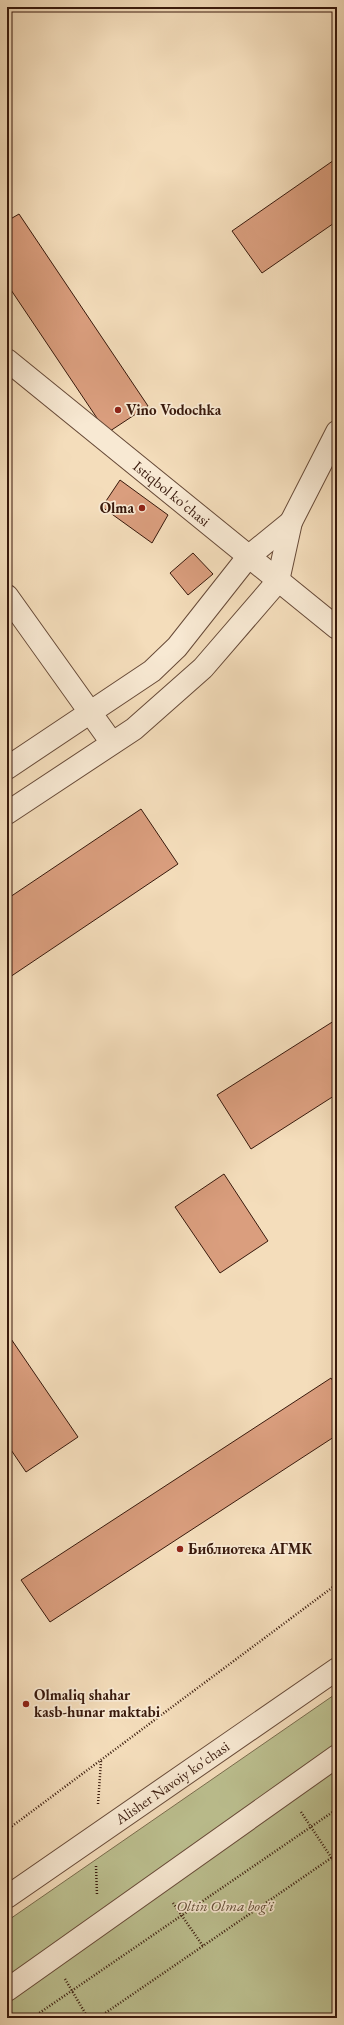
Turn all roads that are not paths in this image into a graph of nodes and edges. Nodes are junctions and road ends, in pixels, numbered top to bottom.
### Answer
1 (7, 360) edge
2 (337, 432) edge
3 (291, 522) junction
4 (248, 557) junction
5 (278, 581) junction
6 (7, 596) edge
7 (337, 628) edge
8 (90, 712) junction
9 (112, 743) junction
10 (7, 768) edge
11 (7, 813) edge
12 (337, 1669) edge
13 (337, 1756) edge
14 (7, 1897) edge
15 (7, 1990) edge

1 - 4 street, Istiqbol ko'chasi
2 - 3 street
3 - 4 street
3 - 5 street
4 - 5 street, Istiqbol ko'chasi
4 - 8 street
5 - 7 street, Istiqbol ko'chasi
5 - 9 street
6 - 8 street
8 - 9 street
8 - 10 street
9 - 11 street
12 - 14 street, Alisher Navoiy ko'chasi
13 - 15 street

